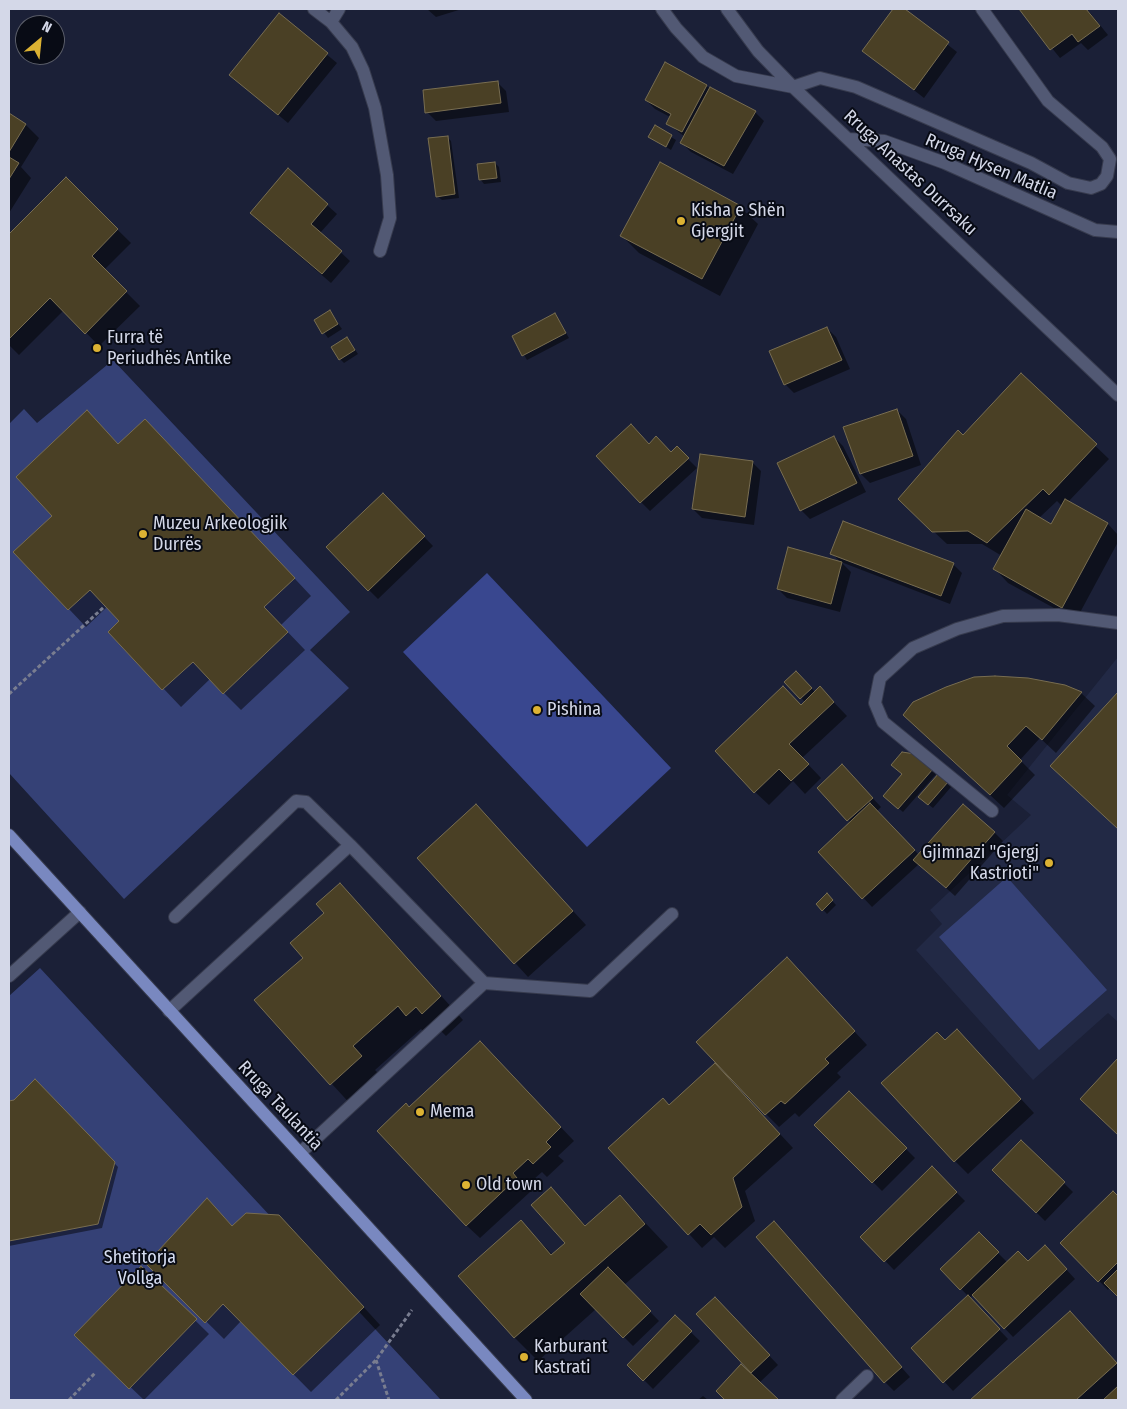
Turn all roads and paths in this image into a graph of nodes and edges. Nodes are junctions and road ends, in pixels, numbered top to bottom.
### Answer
1 (314, 9) edge
2 (338, 9) edge
3 (662, 9) edge
4 (727, 9) edge
5 (982, 9) edge
6 (330, 22) junction
7 (793, 87) junction
8 (848, 138) junction
9 (1118, 232) edge
10 (380, 251) dead end
11 (1118, 395) edge
12 (105, 606) dead end
13 (1118, 623) edge
14 (9, 694) edge
15 (992, 811) dead end
16 (9, 835) edge
17 (350, 845) junction
18 (80, 912) junction
19 (672, 914) dead end
20 (175, 917) dead end
21 (9, 976) edge
22 (484, 983) junction
23 (169, 1011) junction
24 (300, 1153) junction
25 (426, 1292) junction
26 (376, 1360) junction
27 (96, 1372) dead end
28 (867, 1376) dead end
29 (69, 1400) edge
30 (336, 1400) edge
31 (389, 1400) edge
32 (526, 1400) edge
33 (842, 1400) edge

1 - 6 street
2 - 6 street
3 - 7 street
4 - 7 street, Rruga Anastas Durrsaku
5 - 7 street
6 - 10 street
7 - 8 street, Rruga Anastas Durrsaku
8 - 9 street, Rruga Hysen Matlia
8 - 11 street, Rruga Anastas Durrsaku
12 - 14 path
13 - 15 street
16 - 18 main road, Rruga Taulantia
17 - 20 street
17 - 22 street
17 - 23 street
18 - 21 street
18 - 23 main road, Rruga Taulantia
19 - 22 street
22 - 24 street
23 - 24 main road, Rruga Taulantia
24 - 25 main road, Rruga Taulantia
25 - 26 path
25 - 32 main road, Rruga Taulantia
26 - 30 path
26 - 31 path
27 - 29 path
28 - 33 street

